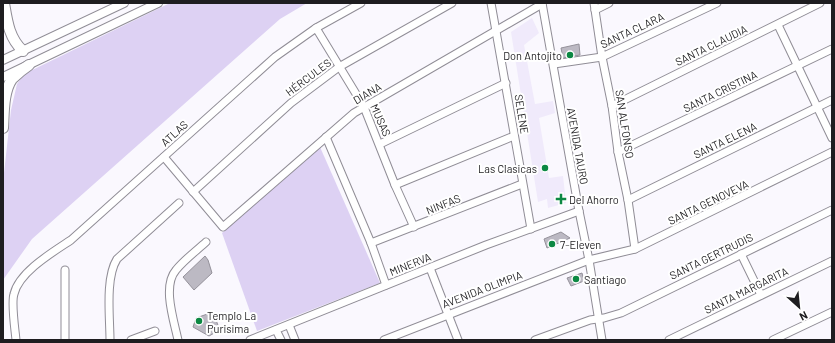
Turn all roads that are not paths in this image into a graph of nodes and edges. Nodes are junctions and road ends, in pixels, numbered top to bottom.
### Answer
1 (4, 3) edge
2 (124, 3) edge
3 (158, 3) edge
4 (361, 3) edge
5 (452, 3) edge
6 (491, 3) edge
7 (609, 3) edge
8 (716, 3) edge
9 (818, 3) edge
10 (542, 4) edge
11 (594, 6) edge
12 (778, 24) junction
13 (316, 28) junction
14 (496, 31) junction
15 (832, 48) edge
16 (23, 52) junction
17 (602, 57) junction
18 (3, 60) edge
19 (554, 64) junction
20 (29, 65) junction
21 (798, 65) junction
22 (339, 67) junction
23 (3, 77) edge
24 (506, 83) junction
25 (4, 96) edge
26 (832, 100) edge
27 (612, 106) junction
28 (364, 107) junction
29 (817, 107) junction
30 (3, 128) edge
31 (514, 136) junction
32 (326, 137) junction
33 (832, 138) edge
34 (380, 144) junction
35 (618, 152) junction
36 (832, 152) edge
37 (164, 157) junction
38 (522, 184) junction
39 (395, 185) junction
40 (193, 192) junction
41 (628, 200) junction
42 (179, 203) dead end
43 (832, 210) edge
44 (579, 211) junction
45 (414, 227) junction
46 (531, 229) junction
47 (206, 242) dead end
48 (371, 244) junction
49 (635, 249) junction
50 (740, 254) junction
51 (589, 260) junction
52 (832, 261) edge
53 (430, 268) junction
54 (65, 270) dead end
55 (386, 285) junction
56 (760, 295) junction
57 (832, 312) edge
58 (448, 314) junction
59 (598, 319) junction
60 (289, 325) junction
61 (276, 330) junction
62 (155, 331) dead end
63 (16, 340) edge
64 (65, 340) edge
65 (110, 340) edge
66 (131, 340) edge
67 (178, 340) edge
68 (250, 340) edge
69 (281, 340) edge
70 (295, 340) edge
71 (384, 340) edge
72 (458, 340) edge
73 (534, 340) edge
74 (602, 340) edge
75 (669, 340) edge
76 (773, 340) edge

1 - 16 highway
2 - 16 main road
3 - 20 main road
4 - 13 street, ATLAS
5 - 22 street, HÉRCULES
6 - 14 street, SELENE
7 - 11 street
8 - 17 street, SANTA CLARA
9 - 12 street, SANTA CLAUDIA
10 - 14 street, DIANA
10 - 19 street, AVENIDA TAURO
11 - 17 street, SAN ALFONSO
12 - 21 street
12 - 27 street, SANTA CLAUDIA
13 - 22 street, MUSAS
13 - 37 street, ATLAS
14 - 24 street, SELENE
14 - 28 street, DIANA
15 - 21 street, SANTA CRISTINA
16 - 18 main road
17 - 19 street, SANTA CLARA
17 - 27 street, SAN ALFONSO
19 - 44 street, AVENIDA TAURO
20 - 23 main road
20 - 25 highway
21 - 29 street
21 - 35 street, SANTA CRISTINA
22 - 28 street, MUSAS
22 - 40 street, HÉRCULES
24 - 31 street, SELENE
24 - 34 street
25 - 30 highway
26 - 29 street, SANTA ELENA
27 - 35 street, SAN ALFONSO
28 - 32 street, DIANA
28 - 34 street, MUSAS
29 - 33 street
29 - 41 street, SANTA ELENA
31 - 38 street, SELENE
31 - 39 street
32 - 40 street, DIANA
32 - 48 street
34 - 39 street, MUSAS
35 - 41 street, SAN ALFONSO
36 - 49 street, SANTA GENOVEVA
37 - 40 street
37 - 63 street, ATLAS
38 - 45 street, NINFAS
38 - 46 street, SELENE
39 - 45 street, MUSAS
41 - 49 street, SAN ALFONSO
42 - 65 street
43 - 50 street, SANTA GERTRUDIS
44 - 46 street, MINERVA
44 - 51 street, AVENIDA TAURO
45 - 48 street, NINFAS
46 - 53 street, MINERVA
47 - 67 street
48 - 55 street
49 - 51 street, SANTA GENOVEVA
50 - 56 street
50 - 59 street, SANTA GERTRUDIS
51 - 58 street, AVENIDA OLIMPIA
51 - 59 street, AVENIDA TAURO
52 - 56 street, SANTA MARGARITA
53 - 55 street, MINERVA
53 - 58 street
54 - 64 street
55 - 60 street, MINERVA
56 - 75 street, SANTA MARGARITA
57 - 76 street
58 - 71 street, AVENIDA OLIMPIA
58 - 72 street
59 - 73 street, SANTA GERTRUDIS
59 - 74 street, AVENIDA TAURO
60 - 61 street, MINERVA
60 - 70 street
61 - 68 street, MINERVA
61 - 69 street
62 - 66 street

